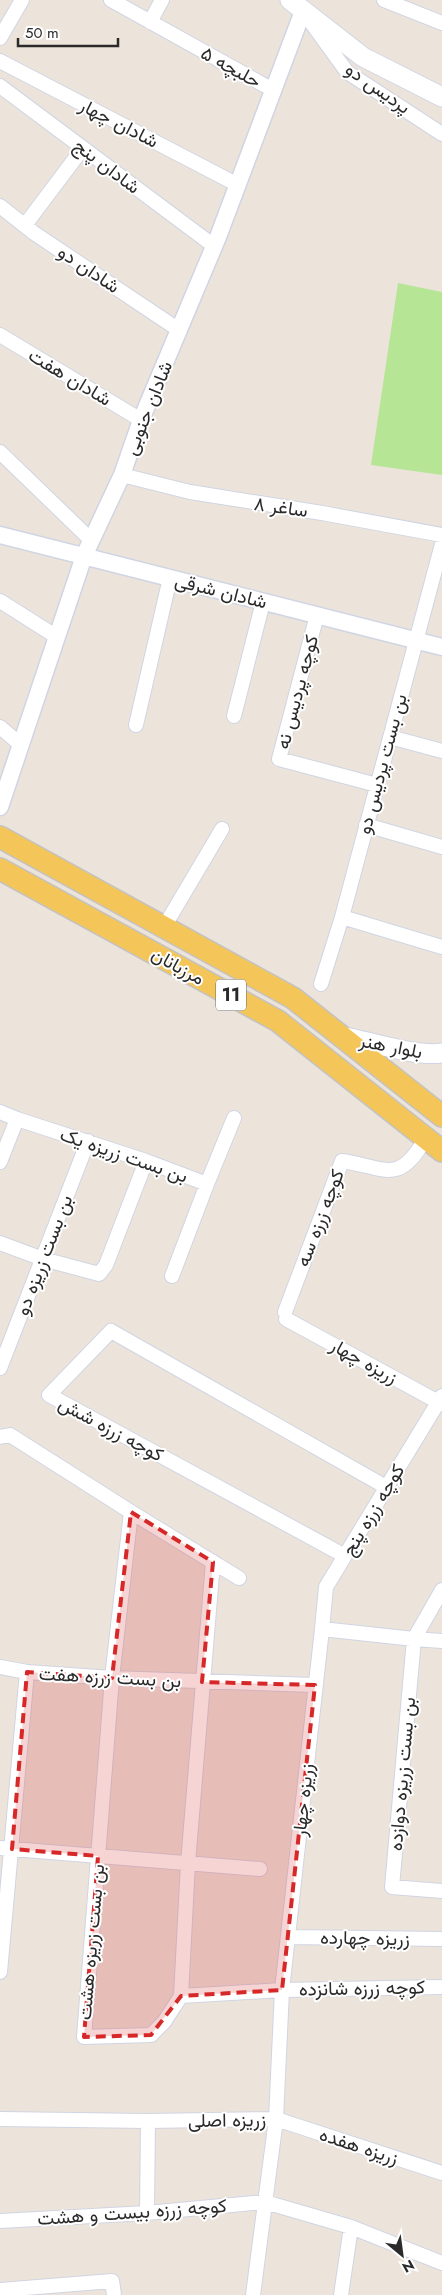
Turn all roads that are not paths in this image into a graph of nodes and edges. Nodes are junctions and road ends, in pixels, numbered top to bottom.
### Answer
1 (22, 0) edge
2 (111, 0) edge
3 (162, 0) edge
4 (385, 0) edge
5 (299, 4) edge
6 (150, 22) junction
7 (442, 22) edge
8 (0, 38) edge
9 (0, 61) edge
10 (0, 86) edge
11 (273, 90) junction
12 (442, 97) edge
13 (442, 134) edge
14 (83, 148) junction
15 (238, 185) junction
16 (0, 206) edge
17 (25, 225) junction
18 (214, 246) junction
19 (179, 330) junction
20 (0, 335) edge
21 (141, 420) junction
22 (0, 452) edge
23 (122, 475) junction
24 (0, 535) edge
25 (442, 535) edge
26 (91, 540) junction
27 (442, 544) edge
28 (84, 556) junction
29 (170, 578) junction
30 (0, 601) edge
31 (263, 602) junction
32 (316, 615) junction
33 (57, 637) junction
34 (415, 641) junction
35 (442, 648) edge
36 (234, 716) dead end
37 (136, 725) dead end
38 (0, 728) edge
39 (390, 737) junction
40 (21, 745) junction
41 (442, 751) edge
42 (377, 785) junction
43 (0, 807) edge
44 (366, 825) junction
45 (222, 829) dead end
46 (0, 837) edge
47 (442, 847) edge
48 (0, 869) edge
49 (342, 917) junction
50 (164, 927) junction
51 (442, 947) edge
52 (321, 984) dead end
53 (341, 1036) junction
54 (442, 1053) edge
55 (322, 1057) junction
56 (0, 1112) edge
57 (442, 1116) edge
58 (234, 1118) dead end
59 (17, 1119) junction
60 (425, 1139) junction
61 (88, 1141) junction
62 (442, 1152) edge
63 (146, 1161) junction
64 (0, 1162) edge
65 (207, 1184) junction
66 (0, 1244) edge
67 (43, 1259) junction
68 (172, 1276) dead end
69 (285, 1315) joint
70 (0, 1368) edge
71 (441, 1401) edge
72 (0, 1436) edge
73 (386, 1488) junction
74 (131, 1512) junction
75 (346, 1556) junction
76 (212, 1562) junction
77 (239, 1578) dead end
78 (442, 1590) edge
79 (322, 1629) junction
80 (414, 1639) junction
81 (442, 1641) edge
82 (0, 1667) edge
83 (27, 1672) junction
84 (112, 1678) junction
85 (202, 1682) junction
86 (315, 1685) junction
87 (6, 1848) edge
88 (98, 1856) junction
89 (188, 1863) junction
90 (260, 1869) dead end
91 (442, 1891) edge
92 (289, 1937) junction
93 (442, 1939) edge
94 (0, 1972) edge
95 (442, 1987) edge
96 (282, 1990) junction
97 (181, 1996) junction
98 (0, 2119) edge
99 (276, 2119) junction
100 (148, 2121) junction
101 (442, 2173) edge
102 (265, 2202) junction
103 (147, 2213) junction
104 (0, 2221) edge
105 (351, 2226) junction
106 (442, 2263) edge
107 (0, 2290) edge
108 (114, 2295) edge
109 (253, 2295) edge
110 (341, 2295) edge

1 - 8 street
2 - 6 street, حلبچه ۵
3 - 6 street
4 - 7 street
5 - 11 street, شادان جنوبی
5 - 12 main road
5 - 13 street, پردیس دو
6 - 11 street, حلبچه ۵
9 - 15 street, شادان چهار
10 - 14 street, شادان پنج
11 - 15 street, شادان جنوبی
14 - 17 street
14 - 18 street, شادان پنج
15 - 18 street, شادان جنوبی
16 - 17 street, شادان دو
17 - 19 street, شادان دو
18 - 19 street, شادان جنوبی
19 - 21 street, شادان جنوبی
20 - 21 street, شادان هفت
21 - 23 street, شادان جنوبی
22 - 26 street
23 - 25 street, ساغر ٨
23 - 26 street, شادان جنوبی
24 - 28 street, شادان شرقی
26 - 28 street, شادان جنوبی
27 - 34 street, بن بست پردیس دو
28 - 29 street, شادان شرقی
28 - 33 street, شادان جنوبی
29 - 31 street, شادان شرقی
29 - 37 street
30 - 33 street
31 - 32 street, شادان شرقی
31 - 36 street
32 - 34 street, شادان شرقی
32 - 42 street, کوچه پردیس نه
33 - 40 street, شادان جنوبی
34 - 35 street, شادان شرقی
34 - 39 street, بن بست پردیس دو
38 - 40 street
39 - 41 street
39 - 42 street, بن بست پردیس دو
40 - 43 street, شادان جنوبی
42 - 44 street, بن بست پردیس دو
44 - 47 street
44 - 49 street, بن بست پردیس دو
45 - 50 street
46 - 50 main road, مرزبانان / 11
48 - 55 main road, مرزبانان / 11
49 - 51 street
49 - 52 street, بن بست پردیس دو
50 - 53 main road, مرزبانان / 11
53 - 54 main road, بلوار هنر
53 - 55 main road
53 - 57 main road, مرزبانان / 11
55 - 60 main road, مرزبانان / 11
56 - 59 street, بن بست زریزه یک
58 - 65 street, بن بست زریزه یک
59 - 61 street, بن بست زریزه یک
59 - 64 street
60 - 62 main road, مرزبانان / 11
60 - 69 street, کوچه زرزه سه
61 - 63 street, بن بست زریزه یک
61 - 67 street, بن بست زریزه دو
63 - 65 street, بن بست زریزه یک
63 - 67 street
65 - 68 street
66 - 67 street
67 - 70 street, بن بست زریزه دو
69 - 71 street, زریزه چهار
71 - 73 street, کوچه زرزه پنج
72 - 74 street
73 - 75 street, کوچه زرزه پنج
73 - 75 street, کوچه زرزه شش
74 - 76 street
74 - 84 street, بن بست زریزه هشت
75 - 79 street, کوچه زرزه پنج
76 - 77 street
76 - 85 street
78 - 80 street
79 - 80 street
79 - 86 street, زریزه چهار
80 - 81 street
80 - 91 street, بن بست زریزه دوازده
82 - 83 street
83 - 84 street, بن بست زرزه هفت
83 - 87 street, بن بست زرزه هفت
84 - 85 street, بن بست زرزه هفت
84 - 88 street, بن بست زریزه هشت
85 - 86 street, بن بست زرزه هفت
85 - 89 street
86 - 92 street, زریزه چهار
87 - 88 street
87 - 94 street, بن بست زرزه هفت
88 - 89 street
88 - 97 street, بن بست زریزه هشت
89 - 90 street
89 - 97 street
92 - 93 street, زریزه چهارده
92 - 96 street, زریزه چهار
95 - 96 street, کوچه زرزه شانزده
96 - 97 street, کوچه زرزه شانزده
96 - 99 street, زریزه چهار
98 - 100 street, زریزه اصلی
99 - 100 street, زریزه اصلی
99 - 101 street, زریزه هفده
99 - 102 street, زریزه اصلی
100 - 103 street
102 - 103 street, کوچه زرزه بیست و هشت
102 - 105 street
102 - 109 street, زریزه اصلی
103 - 104 street, کوچه زرزه بیست و هشت
105 - 106 street
105 - 110 street
107 - 108 street

